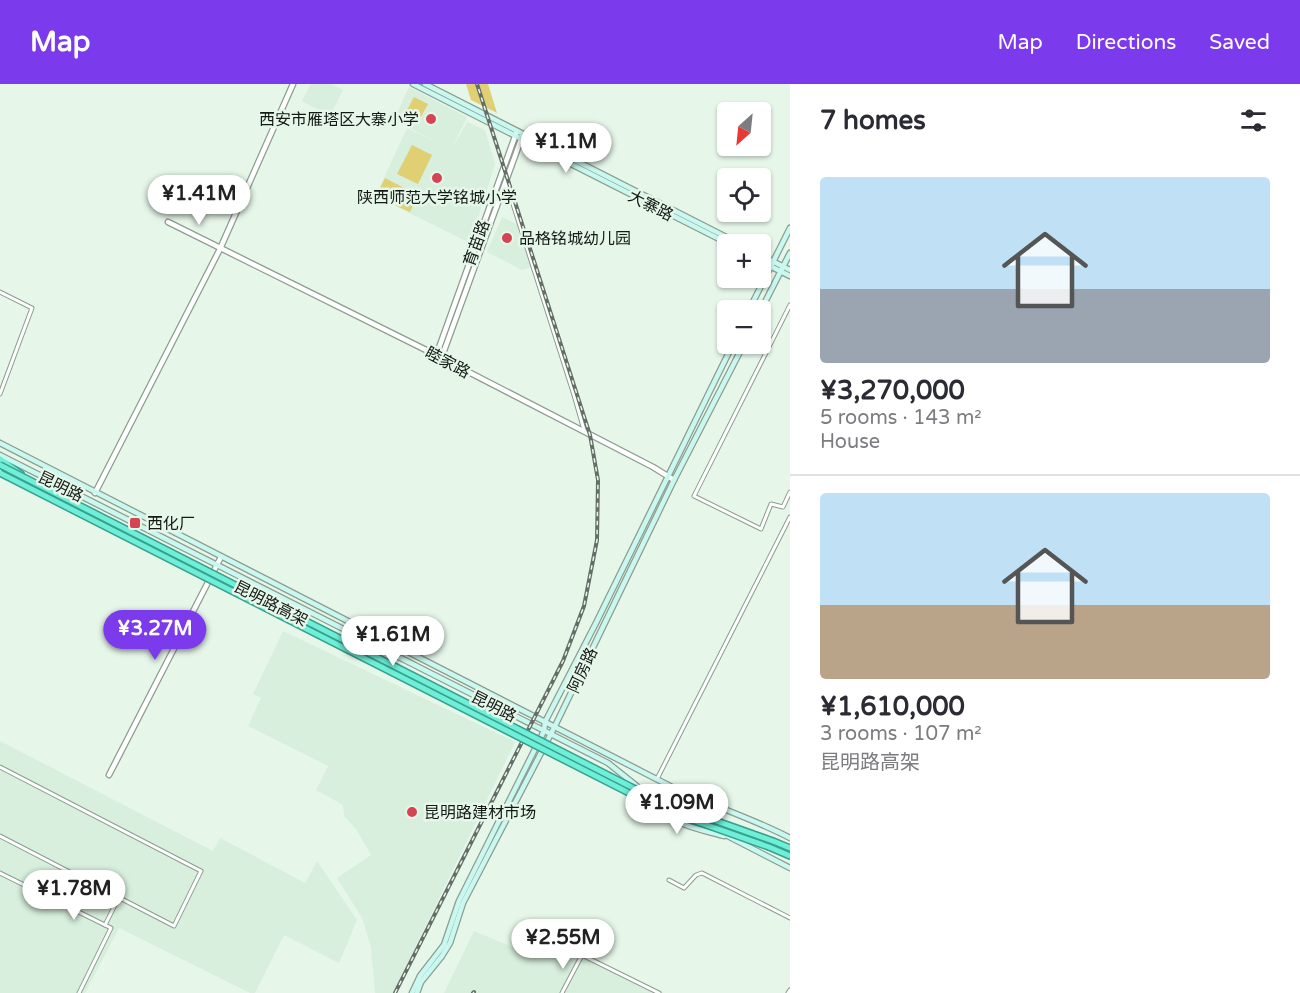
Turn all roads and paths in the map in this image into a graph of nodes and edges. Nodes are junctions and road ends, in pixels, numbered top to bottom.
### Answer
1 (293, 84) edge
2 (413, 84) edge
3 (425, 84) edge
4 (519, 135) junction
5 (506, 180) junction
6 (168, 222) dead end
7 (790, 228) edge
8 (720, 234) edge
9 (717, 238) edge
10 (220, 249) junction
11 (790, 253) edge
12 (772, 264) junction
13 (782, 269) junction
14 (790, 270) edge
15 (790, 276) edge
16 (0, 292) edge
17 (754, 300) edge
18 (766, 300) edge
19 (790, 305) edge
20 (729, 354) edge
21 (739, 354) edge
22 (438, 358) junction
23 (0, 394) edge
24 (584, 432) junction
25 (0, 443) edge
26 (0, 457) edge
27 (0, 465) edge
28 (0, 473) edge
29 (671, 478) junction
30 (32, 482) junction
31 (790, 492) edge
32 (95, 493) junction
33 (790, 518) edge
34 (221, 556) junction
35 (217, 565) junction
36 (563, 686) junction
37 (572, 691) junction
38 (544, 722) junction
39 (555, 726) junction
40 (543, 731) junction
41 (550, 734) junction
42 (0, 767) edge
43 (109, 776) dead end
44 (657, 779) junction
45 (642, 790) junction
46 (0, 836) edge
47 (790, 838) edge
48 (735, 840) junction
49 (790, 849) edge
50 (790, 856) edge
51 (790, 868) edge
52 (0, 873) edge
53 (669, 880) dead end
54 (119, 897) junction
55 (790, 918) edge
56 (105, 925) junction
57 (79, 993) edge
58 (412, 993) edge
59 (417, 993) edge
60 (562, 993) edge
61 (658, 993) edge

1 - 10 street
2 - 4 main road, 大寨路
3 - 4 main road, 大寨路
4 - 5 street, 育苗路
4 - 8 main road, 大寨路
4 - 9 main road, 大寨路
4 - 22 street, 育苗路
5 - 22 street, 育苗路
5 - 24 street
6 - 10 street, 睦家路
7 - 12 main road
10 - 22 street, 睦家路
10 - 32 street
11 - 13 main road
12 - 13 main road
12 - 17 main road
13 - 14 main road
13 - 15 main road
13 - 18 main road
16 - 23 street
19 - 31 street
20 - 29 main road, 阿房路
21 - 29 main road, 阿房路
22 - 24 street, 睦家路
24 - 29 street, 睦家路
25 - 32 main road, 昆明路
26 - 30 highway, bridge
26 - 35 main road, 昆明路
27 - 30 highway, 昆明路高架, bridge
28 - 50 highway, 昆明路高架, bridge
29 - 36 main road, 阿房路
29 - 37 main road, 阿房路
30 - 49 highway, 昆明路高架, bridge
32 - 34 main road, 昆明路
33 - 44 street
34 - 35 street
34 - 38 main road, 昆明路
35 - 40 main road, 昆明路
35 - 43 street
36 - 37 main road
36 - 38 main road, 阿房路
37 - 39 main road, 阿房路
38 - 39 main road, 昆明路
38 - 40 main road, 阿房路
39 - 41 main road, 阿房路
39 - 44 main road, 昆明路
40 - 41 main road, 昆明路
40 - 58 main road, 阿房路
41 - 45 main road, 昆明路
41 - 59 main road, 阿房路
42 - 54 street
44 - 47 main road, 昆明路
45 - 48 main road, 昆明路
45 - 48 main road
46 - 54 street
48 - 51 main road, 昆明路
52 - 56 street
53 - 55 street
54 - 56 street
56 - 57 street
60 - 61 street

